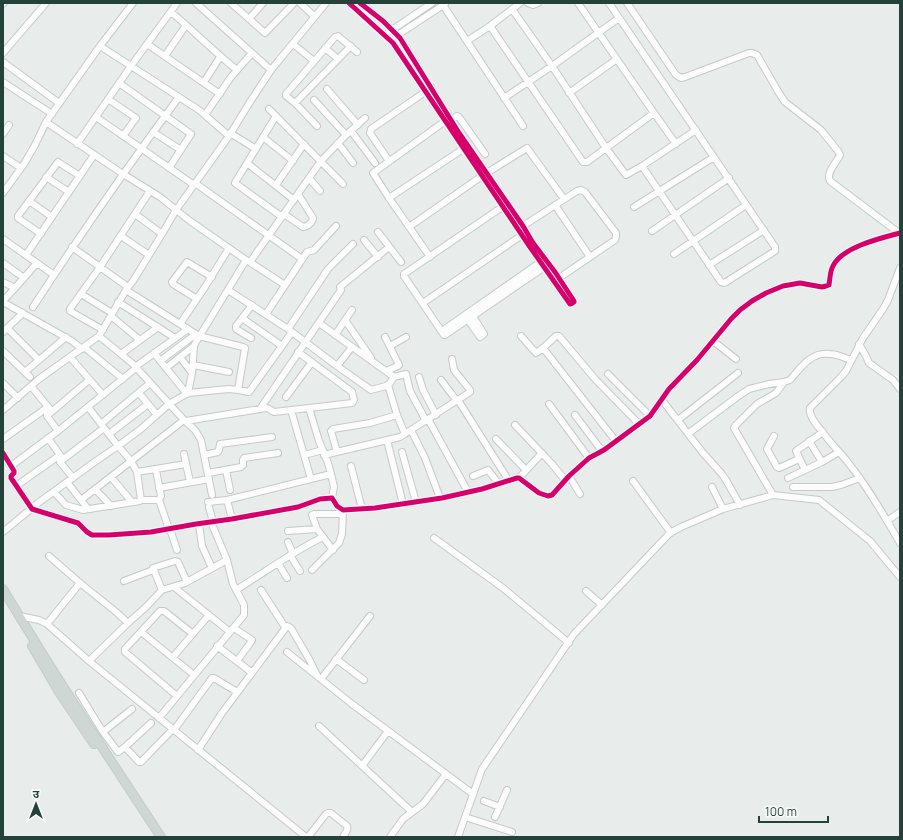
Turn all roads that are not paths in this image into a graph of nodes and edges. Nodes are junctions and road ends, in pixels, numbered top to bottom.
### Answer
1 (46, 3) edge
2 (133, 3) edge
3 (177, 3) edge
4 (196, 3) edge
5 (231, 3) edge
6 (263, 3) edge
7 (294, 3) edge
8 (300, 3) edge
9 (326, 3) edge
10 (349, 3) edge
11 (361, 3) edge
12 (432, 3) edge
13 (520, 3) edge
14 (528, 3) edge
15 (538, 3) edge
16 (578, 3) edge
17 (609, 3) edge
18 (627, 3) edge
19 (444, 4) edge
20 (512, 9) junction
21 (171, 12) junction
22 (314, 16) junction
23 (619, 18) junction
24 (249, 19) junction
25 (186, 24) junction
26 (490, 26) junction
27 (392, 30) junction
28 (598, 32) junction
29 (384, 35) junction
30 (398, 35) junction
31 (390, 40) junction
32 (466, 41) junction
33 (147, 44) junction
34 (293, 44) junction
35 (100, 46) junction
36 (351, 46) junction
37 (325, 48) junction
38 (357, 52) dead end
39 (3, 53) edge
40 (252, 53) junction
41 (165, 56) junction
42 (220, 57) junction
43 (338, 59) junction
44 (617, 59) junction
45 (314, 61) junction
46 (3, 62) edge
47 (131, 66) junction
48 (552, 66) junction
49 (237, 70) junction
50 (271, 70) junction
51 (528, 81) junction
52 (3, 82) edge
53 (204, 82) junction
54 (119, 83) junction
55 (327, 89) dead end
56 (428, 90) junction
57 (569, 93) junction
58 (220, 94) junction
59 (179, 97) junction
60 (504, 98) junction
61 (108, 99) junction
62 (314, 100) dead end
63 (59, 103) junction
64 (295, 103) junction
65 (269, 109) dead end
66 (654, 113) junction
67 (52, 114) junction
68 (165, 115) junction
69 (205, 115) junction
70 (276, 116) junction
71 (96, 117) junction
72 (366, 118) dead end
73 (449, 120) junction
74 (46, 122) junction
75 (9, 125) dead end
76 (358, 125) junction
77 (318, 126) dead end
78 (524, 126) dead end
79 (696, 130) junction
80 (153, 132) junction
81 (348, 133) junction
82 (3, 134) edge
83 (230, 134) junction
84 (123, 136) junction
85 (263, 137) junction
86 (338, 143) junction
87 (78, 144) junction
88 (304, 144) junction
89 (676, 144) junction
90 (465, 147) junction
91 (256, 148) junction
92 (606, 148) junction
93 (142, 149) junction
94 (181, 150) junction
95 (485, 154) dead end
96 (94, 155) junction
97 (3, 156) edge
98 (714, 157) junction
99 (293, 161) junction
100 (321, 161) junction
101 (389, 161) junction
102 (247, 163) junction
103 (353, 163) dead end
104 (375, 163) dead end
105 (642, 166) junction
106 (21, 168) junction
107 (169, 168) junction
108 (123, 174) junction
109 (484, 175) junction
110 (80, 176) junction
111 (46, 177) junction
112 (309, 178) junction
113 (728, 178) junction
114 (195, 184) junction
115 (343, 184) dead end
116 (276, 185) junction
117 (150, 191) junction
118 (320, 191) dead end
119 (69, 192) junction
120 (659, 192) junction
121 (3, 193) edge
122 (296, 197) junction
123 (390, 198) junction
124 (564, 199) junction
125 (29, 200) junction
126 (505, 205) junction
127 (555, 205) junction
128 (746, 205) junction
129 (634, 207) dead end
130 (176, 210) junction
131 (135, 214) junction
132 (675, 215) junction
133 (283, 216) junction
134 (52, 217) junction
135 (336, 226) dead end
136 (409, 226) junction
137 (764, 230) junction
138 (524, 231) junction
139 (652, 231) dead end
140 (378, 232) dead end
141 (900, 233) edge
142 (41, 234) junction
143 (162, 234) junction
144 (121, 236) junction
145 (270, 236) junction
146 (3, 239) edge
147 (364, 240) dead end
148 (693, 241) junction
149 (353, 244) dead end
150 (72, 247) junction
151 (229, 248) junction
152 (390, 248) junction
153 (149, 254) junction
154 (674, 254) dead end
155 (26, 255) junction
156 (378, 257) junction
157 (430, 257) junction
158 (590, 257) junction
159 (302, 259) junction
160 (248, 261) junction
161 (401, 262) dead end
162 (3, 263) edge
163 (37, 263) junction
164 (545, 263) junction
165 (709, 265) junction
166 (100, 267) junction
167 (900, 268) edge
168 (54, 275) junction
169 (212, 276) junction
170 (24, 278) junction
171 (560, 278) junction
172 (3, 282) edge
173 (285, 285) junction
174 (15, 288) junction
175 (127, 288) junction
176 (228, 290) junction
177 (81, 294) junction
178 (197, 299) junction
179 (3, 302) edge
180 (118, 302) junction
181 (422, 303) junction
182 (252, 305) junction
183 (33, 307) dead end
184 (352, 310) dead end
185 (23, 313) junction
186 (111, 314) junction
187 (266, 314) junction
188 (242, 318) junction
189 (345, 320) junction
190 (319, 323) junction
191 (180, 324) junction
192 (158, 327) junction
193 (188, 329) junction
194 (5, 330) edge
195 (103, 330) junction
196 (290, 330) junction
197 (335, 334) junction
198 (198, 335) junction
199 (99, 336) junction
200 (522, 336) dead end
201 (66, 337) junction
202 (385, 337) dead end
203 (406, 337) dead end
204 (175, 338) junction
205 (251, 338) dead end
206 (140, 340) junction
207 (713, 341) junction
208 (305, 342) junction
209 (859, 344) junction
210 (194, 346) junction
211 (282, 346) junction
212 (352, 346) junction
213 (390, 346) junction
214 (83, 348) junction
215 (543, 348) junction
216 (3, 351) edge
217 (298, 352) junction
218 (154, 353) junction
219 (121, 354) junction
220 (70, 357) junction
221 (180, 357) junction
222 (736, 358) dead end
223 (39, 360) junction
224 (452, 360) dead end
225 (851, 360) junction
226 (160, 361) junction
227 (373, 361) junction
228 (312, 362) junction
229 (193, 366) junction
230 (337, 366) junction
231 (136, 368) junction
232 (166, 368) junction
233 (386, 371) junction
234 (229, 372) dead end
235 (192, 373) junction
236 (738, 373) dead end
237 (608, 374) dead end
238 (394, 377) junction
239 (419, 377) dead end
240 (123, 379) junction
241 (89, 380) junction
242 (441, 380) dead end
243 (784, 382) junction
244 (150, 384) junction
245 (4, 385) edge
246 (388, 385) junction
247 (31, 386) junction
248 (900, 389) edge
249 (238, 390) junction
250 (139, 393) junction
251 (188, 393) junction
252 (103, 396) junction
253 (286, 397) dead end
254 (18, 398) junction
255 (662, 400) junction
256 (458, 401) junction
257 (148, 404) junction
258 (170, 404) junction
259 (549, 404) dead end
260 (48, 407) junction
261 (88, 407) junction
262 (309, 408) junction
263 (260, 409) junction
264 (3, 410) edge
265 (291, 410) junction
266 (157, 415) junction
267 (397, 415) junction
268 (436, 415) junction
269 (575, 415) dead end
270 (47, 416) junction
271 (650, 416) junction
272 (185, 420) junction
273 (427, 420) junction
274 (678, 420) junction
275 (639, 424) junction
276 (515, 425) dead end
277 (102, 426) junction
278 (411, 430) junction
279 (58, 431) junction
280 (823, 432) junction
281 (689, 433) junction
282 (109, 434) junction
283 (405, 434) junction
284 (774, 436) dead end
285 (272, 437) dead end
286 (48, 438) junction
287 (3, 439) edge
288 (496, 439) dead end
289 (387, 440) junction
290 (615, 440) junction
291 (809, 441) junction
292 (118, 446) junction
293 (602, 451) junction
294 (337, 452) junction
295 (402, 452) dead end
296 (839, 452) junction
297 (3, 453) edge
298 (278, 453) dead end
299 (323, 453) junction
300 (542, 453) junction
301 (184, 454) dead end
302 (204, 455) junction
303 (304, 455) junction
304 (61, 457) junction
305 (589, 458) junction
306 (799, 459) junction
307 (132, 461) junction
308 (822, 462) junction
309 (186, 464) junction
310 (11, 466) junction
311 (351, 466) dead end
312 (156, 470) junction
313 (226, 470) junction
314 (526, 470) junction
315 (804, 470) junction
316 (137, 472) junction
317 (331, 474) junction
318 (208, 476) junction
319 (473, 476) dead end
320 (111, 477) junction
321 (73, 478) junction
322 (519, 478) junction
323 (567, 478) junction
324 (788, 478) dead end
325 (860, 478) junction
326 (311, 479) junction
327 (509, 481) junction
328 (633, 481) dead end
329 (67, 482) junction
330 (190, 482) junction
331 (498, 484) junction
332 (16, 486) junction
333 (712, 487) dead end
334 (793, 487) dead end
335 (159, 488) junction
336 (95, 489) junction
337 (230, 490) dead end
338 (54, 492) junction
339 (468, 492) junction
340 (580, 494) dead end
341 (212, 495) dead end
342 (772, 495) junction
343 (332, 498) junction
344 (440, 498) junction
345 (81, 500) junction
346 (141, 500) junction
347 (159, 500) junction
348 (227, 500) junction
349 (132, 502) junction
350 (416, 502) junction
351 (404, 504) junction
352 (740, 505) junction
353 (111, 506) junction
354 (32, 509) junction
355 (88, 509) junction
356 (362, 509) junction
357 (723, 509) junction
358 (343, 512) junction
359 (900, 512) edge
360 (232, 520) junction
361 (887, 521) junction
362 (212, 522) junction
363 (199, 524) junction
364 (170, 529) junction
365 (317, 529) junction
366 (288, 531) dead end
367 (3, 532) edge
368 (671, 533) junction
369 (323, 537) junction
370 (434, 538) dead end
371 (288, 542) dead end
372 (900, 544) edge
373 (177, 550) dead end
374 (333, 550) junction
375 (291, 554) junction
376 (49, 556) dead end
377 (227, 560) junction
378 (278, 563) junction
379 (212, 568) junction
380 (154, 570) junction
381 (312, 570) dead end
382 (300, 571) dead end
383 (900, 577) edge
384 (287, 578) dead end
385 (124, 581) dead end
386 (187, 582) junction
387 (80, 583) junction
388 (174, 587) junction
389 (3, 588) edge
390 (162, 590) junction
391 (236, 590) junction
392 (261, 590) dead end
393 (586, 591) dead end
394 (3, 599) edge
395 (602, 605) junction
396 (209, 615) junction
397 (20, 616) junction
398 (370, 616) dead end
399 (128, 622) junction
400 (47, 624) junction
401 (285, 627) junction
402 (232, 630) junction
403 (141, 632) junction
404 (193, 634) junction
405 (569, 643) junction
406 (217, 646) junction
407 (287, 652) dead end
408 (173, 657) junction
409 (336, 659) junction
410 (89, 661) junction
411 (237, 661) junction
412 (251, 672) junction
413 (194, 675) junction
414 (319, 678) junction
415 (364, 680) dead end
416 (237, 692) junction
417 (79, 693) dead end
418 (177, 696) junction
419 (132, 709) dead end
420 (90, 712) junction
421 (84, 718) junction
422 (159, 718) junction
423 (151, 723) dead end
424 (319, 726) dead end
425 (174, 730) junction
426 (388, 731) junction
427 (103, 732) junction
428 (125, 747) junction
429 (198, 750) junction
430 (362, 766) junction
431 (446, 774) junction
432 (507, 790) dead end
433 (473, 794) junction
434 (484, 801) dead end
435 (500, 807) junction
436 (412, 812) junction
437 (466, 817) junction
438 (495, 817) dead end
439 (512, 832) dead end
440 (155, 837) edge
441 (161, 837) edge
442 (307, 837) edge
443 (342, 837) edge
444 (390, 837) edge
445 (458, 837) edge

1 - 39 street
2 - 35 street
3 - 21 street
4 - 40 street
5 - 24 street
6 - 24 street
7 - 24 street
8 - 22 street
9 - 22 street
10 - 29 street
11 - 27 street
12 - 27 street
13 - 20 street
14 - 15 street
16 - 28 street
17 - 23 street
18 - 141 street
19 - 30 street
19 - 32 street
20 - 26 street
20 - 48 street
21 - 25 street
21 - 33 street
22 - 34 street
23 - 28 street
23 - 79 street
25 - 41 street
25 - 42 street
26 - 32 street
26 - 51 street
27 - 29 street
27 - 30 street
28 - 44 street
28 - 48 street
29 - 31 street
30 - 31 street
30 - 56 street
31 - 56 street
32 - 60 street
33 - 41 street
33 - 47 street
34 - 45 street
34 - 50 street
35 - 47 street
35 - 63 street
36 - 37 street
36 - 38 street
36 - 43 street
37 - 43 street
37 - 45 street
40 - 49 street
40 - 50 street
41 - 53 street
42 - 49 street
42 - 53 street
43 - 64 street
44 - 57 street
44 - 66 street
45 - 64 street
46 - 63 street
47 - 54 street
47 - 59 street
48 - 51 street
48 - 57 street
49 - 58 street
50 - 83 street
51 - 60 street
51 - 92 street
52 - 67 street
53 - 58 street
54 - 61 street
54 - 68 street
55 - 76 street
56 - 73 street
56 - 101 street
57 - 92 street
58 - 69 street
59 - 68 street
59 - 69 street
60 - 78 street
61 - 71 street
61 - 84 street
62 - 81 street
63 - 67 street
64 - 77 street
65 - 70 street
66 - 89 street
66 - 92 street
67 - 74 street
68 - 80 street
68 - 94 street
69 - 83 street
70 - 85 street
70 - 88 street
71 - 84 street
71 - 87 street
72 - 76 street
73 - 90 street
73 - 95 street
73 - 101 street
74 - 87 street
74 - 106 street
75 - 82 street
76 - 81 street
79 - 89 street
79 - 98 street
80 - 93 street
80 - 94 street
81 - 86 street
81 - 104 street
83 - 91 street
83 - 114 street
84 - 93 street
85 - 91 street
85 - 99 street
86 - 100 street
86 - 103 street
87 - 96 street
88 - 99 street
88 - 100 street
89 - 105 street
90 - 109 street
90 - 123 street
91 - 102 street
92 - 105 street
93 - 107 street
93 - 108 street
94 - 107 street
96 - 108 street
96 - 110 street
97 - 106 street
98 - 113 street
98 - 120 street
99 - 116 street
100 - 112 street
100 - 115 street
101 - 123 street
102 - 116 street
102 - 133 street
105 - 120 street
106 - 121 street
107 - 114 street
108 - 117 street
108 - 150 street
109 - 124 street
109 - 126 street
109 - 136 street
110 - 111 street
110 - 119 street
111 - 119 street
111 - 125 street
112 - 118 street
112 - 122 street
113 - 128 street
113 - 132 street
114 - 130 street
114 - 145 street
116 - 122 street
117 - 130 street
117 - 131 street
119 - 134 street
120 - 129 street
120 - 132 street
122 - 133 street
122 - 133 street
123 - 136 street
124 - 127 street
124 - 158 street
125 - 134 street
125 - 142 street
126 - 138 street
126 - 157 street
127 - 138 street
127 - 158 street
128 - 137 street
128 - 148 street
130 - 143 street
130 - 151 street
131 - 143 street
131 - 144 street
132 - 139 street
132 - 148 street
133 - 145 street
134 - 142 street
135 - 159 street
136 - 157 street
137 - 165 street
137 - 165 street
138 - 164 street
138 - 181 street
140 - 152 street
141 - 207 street
142 - 155 street
143 - 153 street
144 - 153 street
144 - 166 street
145 - 159 street
145 - 160 street
146 - 155 street
147 - 156 street
148 - 154 street
148 - 165 street
149 - 196 street
150 - 166 street
150 - 168 street
151 - 160 street
151 - 169 street
152 - 156 street
152 - 161 street
153 - 175 street
155 - 163 street
156 - 190 street
157 - 181 street
158 - 171 street
159 - 173 street
160 - 173 street
160 - 176 street
162 - 170 street
163 - 168 street
163 - 170 street
164 - 171 street
164 - 171 street
164 - 181 street
166 - 175 street
166 - 177 street
167 - 209 street
168 - 183 street
169 - 178 street
169 - 178 street
170 - 174 street
172 - 174 street
173 - 187 street
174 - 179 street
175 - 180 street
175 - 191 street
176 - 182 street
176 - 198 street
177 - 186 street
177 - 195 street
178 - 191 street
179 - 185 street
180 - 186 street
180 - 192 street
182 - 187 street
182 - 188 street
184 - 189 street
185 - 194 street
185 - 201 street
186 - 195 street
186 - 206 street
187 - 196 street
188 - 205 street
188 - 211 street
189 - 197 street
189 - 227 street
190 - 197 street
190 - 208 street
191 - 193 street
192 - 204 street
192 - 206 street
193 - 198 street
193 - 204 street
194 - 223 street
195 - 199 street
196 - 208 street
196 - 211 street
197 - 212 street
198 - 210 street
198 - 226 street
198 - 249 street
199 - 214 street
199 - 219 street
200 - 215 street
201 - 214 street
201 - 223 street
202 - 213 street
203 - 213 street
204 - 218 street
206 - 219 street
207 - 222 street
207 - 255 street
208 - 217 street
208 - 230 street
209 - 225 street
209 - 248 street
210 - 221 street
210 - 229 street
211 - 249 street
212 - 227 street
212 - 230 street
213 - 233 street
214 - 220 street
214 - 240 street
215 - 275 street
215 - 290 street
216 - 223 street
217 - 228 street
217 - 263 street
218 - 226 street
218 - 231 street
219 - 231 street
220 - 241 street
220 - 247 street
221 - 232 street
221 - 235 street
224 - 256 street
225 - 243 street
225 - 280 street
226 - 232 street
227 - 233 street
228 - 253 street
228 - 262 street
229 - 234 street
229 - 235 street
230 - 246 street
231 - 240 street
231 - 244 street
232 - 251 street
233 - 238 street
235 - 251 street
236 - 274 street
237 - 271 street
238 - 246 street
238 - 273 street
239 - 268 street
240 - 252 street
241 - 252 street
241 - 270 street
242 - 256 street
243 - 281 street
243 - 342 street
244 - 250 street
244 - 258 street
245 - 254 street
246 - 267 street
247 - 254 street
247 - 260 street
249 - 251 street
250 - 257 street
250 - 277 street
251 - 258 street
252 - 261 street
254 - 264 street
255 - 271 street
255 - 274 street
256 - 268 street
256 - 327 street
257 - 266 street
257 - 282 street
258 - 266 street
258 - 272 street
259 - 305 street
260 - 270 street
260 - 287 street
261 - 277 street
261 - 279 street
262 - 265 street
262 - 299 street
263 - 265 street
263 - 272 street
265 - 303 street
266 - 292 street
267 - 283 street
267 - 294 street
268 - 273 street
269 - 293 street
270 - 279 street
271 - 275 street
272 - 302 street
272 - 307 street
273 - 278 street
273 - 339 street
274 - 281 street
275 - 290 street
276 - 300 street
277 - 282 street
277 - 304 street
278 - 283 street
278 - 344 street
279 - 286 street
280 - 291 street
280 - 296 street
281 - 352 street
282 - 292 street
283 - 289 street
284 - 306 street
285 - 302 street
286 - 304 street
286 - 310 street
288 - 314 street
289 - 294 street
289 - 351 street
290 - 293 street
291 - 306 street
291 - 308 street
292 - 307 street
292 - 321 street
293 - 305 street
294 - 299 street
295 - 350 street
296 - 308 street
296 - 325 street
297 - 310 street
298 - 313 street
299 - 303 street
299 - 317 street
300 - 314 street
300 - 323 street
301 - 309 street
302 - 318 street
303 - 326 street
304 - 321 street
304 - 332 street
305 - 323 street
306 - 315 street
307 - 316 street
307 - 320 street
308 - 315 street
309 - 312 street
309 - 330 street
310 - 332 street
311 - 356 street
312 - 316 street
312 - 335 street
313 - 318 street
313 - 337 street
314 - 322 street
315 - 324 street
316 - 346 street
317 - 326 street
317 - 343 street
318 - 330 street
318 - 341 street
319 - 331 street
320 - 336 street
320 - 349 street
321 - 329 street
322 - 323 street
322 - 327 street
323 - 340 street
325 - 334 street
325 - 361 street
326 - 348 street
327 - 331 street
328 - 368 street
329 - 338 street
329 - 345 street
330 - 335 street
331 - 339 street
332 - 354 street
333 - 357 street
335 - 347 street
336 - 345 street
336 - 353 street
338 - 354 street
338 - 355 street
339 - 344 street
342 - 352 street
342 - 383 street
343 - 358 street
343 - 360 street
344 - 350 street
345 - 355 street
346 - 347 street
346 - 349 street
347 - 364 street
348 - 360 street
348 - 362 street
349 - 353 street
350 - 351 street
351 - 356 street
352 - 357 street
353 - 355 street
354 - 364 street
354 - 367 street
356 - 358 street
357 - 368 street
358 - 365 street
358 - 374 street
359 - 361 street
360 - 362 street
361 - 372 street
362 - 363 street
362 - 377 street
363 - 364 street
363 - 379 street
364 - 373 street
365 - 366 street
365 - 369 street
368 - 395 street
369 - 374 street
369 - 375 street
370 - 405 street
371 - 375 street
374 - 381 street
375 - 378 street
375 - 382 street
376 - 387 street
377 - 379 street
377 - 391 street
378 - 384 street
378 - 391 street
379 - 386 street
380 - 385 street
380 - 386 street
380 - 390 street
386 - 388 street
387 - 399 street
387 - 400 street
388 - 390 street
388 - 396 street
389 - 397 main road
390 - 399 street
391 - 402 street
392 - 401 street
393 - 395 street
394 - 440 main road
395 - 405 street
396 - 402 street
396 - 404 street
397 - 400 street
397 - 421 main road
398 - 409 street
399 - 410 street
400 - 410 street
401 - 412 street
401 - 414 street
402 - 406 street
402 - 411 street
403 - 404 street
403 - 408 street
403 - 418 street
404 - 408 street
405 - 433 street
406 - 411 street
406 - 413 street
407 - 414 street
408 - 413 street
409 - 414 street
409 - 415 street
410 - 422 street
411 - 412 street
412 - 416 street
413 - 418 street
414 - 426 street
416 - 425 street
416 - 429 street
417 - 420 street
418 - 422 street
419 - 427 street
420 - 421 street
420 - 427 street
421 - 441 main road
422 - 425 street
423 - 428 street
424 - 430 street
425 - 428 street
425 - 429 street
426 - 430 street
426 - 431 street
427 - 428 street
429 - 442 street
430 - 436 street
431 - 433 street
431 - 436 street
432 - 435 street
433 - 437 street
434 - 435 street
435 - 438 street
436 - 444 street
437 - 439 street
437 - 445 street
442 - 443 street

